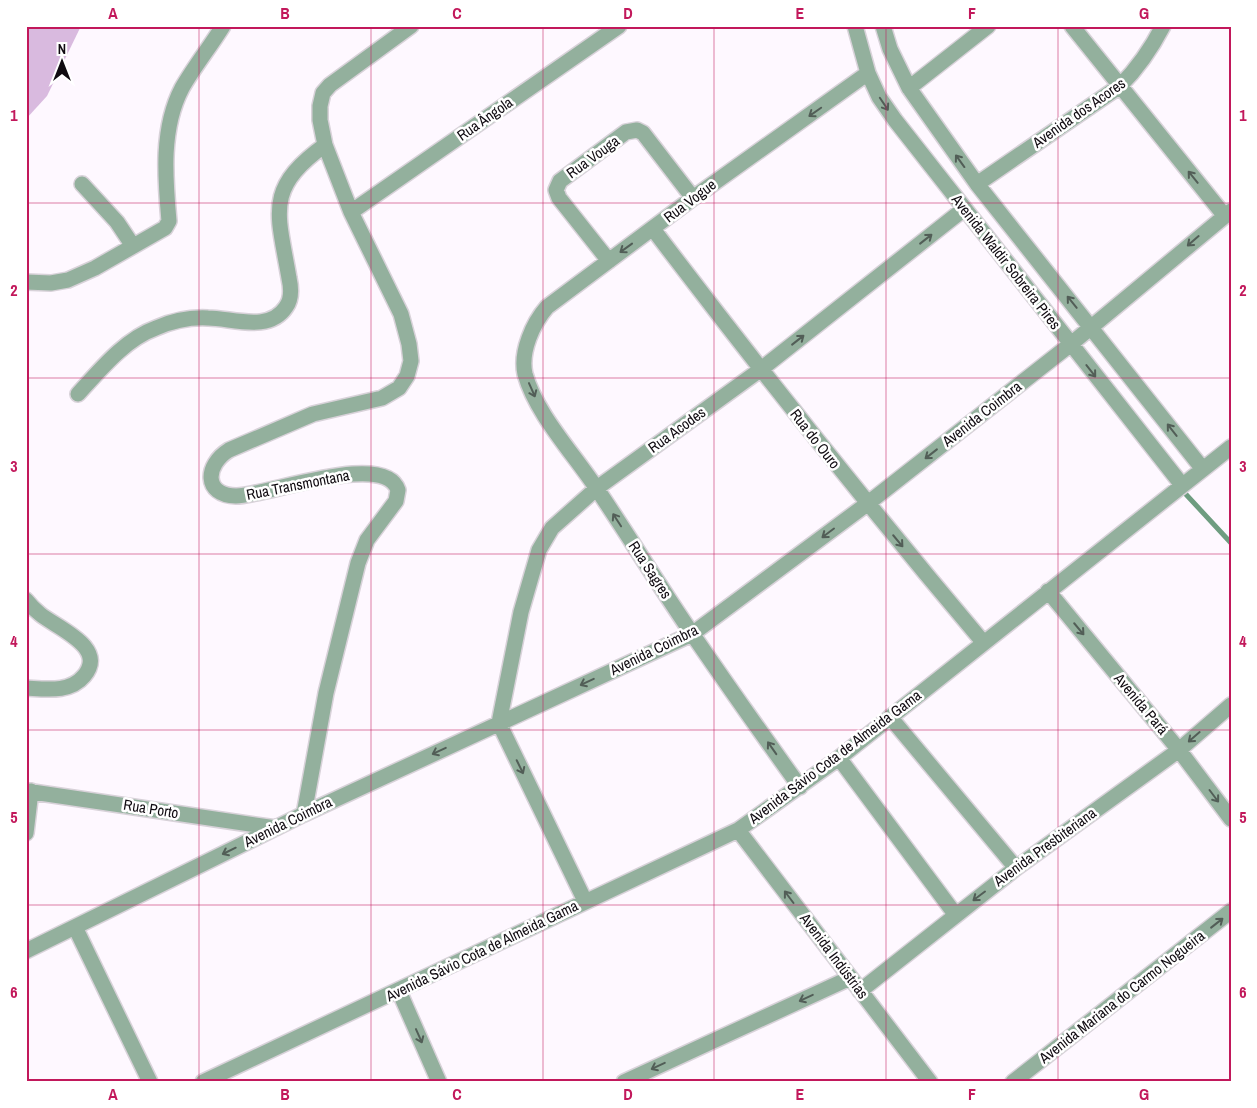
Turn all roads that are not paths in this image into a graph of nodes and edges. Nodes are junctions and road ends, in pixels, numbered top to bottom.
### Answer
1 (223, 26) edge
2 (411, 26) edge
3 (619, 26) edge
4 (855, 26) edge
5 (883, 26) edge
6 (988, 26) edge
7 (1072, 26) edge
8 (1163, 26) edge
9 (868, 73) junction
10 (1120, 86) junction
11 (909, 88) junction
12 (325, 145) junction
13 (82, 184) dead end
14 (977, 184) junction
15 (693, 198) junction
16 (964, 209) junction
17 (352, 212) junction
18 (1227, 213) edge
19 (653, 229) junction
20 (133, 246) junction
21 (609, 261) junction
22 (26, 282) edge
23 (1092, 328) junction
24 (528, 342) joint
25 (1071, 344) junction
26 (760, 370) junction
27 (78, 394) dead end
28 (1231, 447) edge
29 (1202, 468) junction
30 (1182, 485) junction
31 (596, 488) junction
32 (867, 504) junction
33 (1048, 591) junction
34 (26, 600) edge
35 (692, 634) junction
36 (984, 642) junction
37 (26, 688) edge
38 (1231, 705) edge
39 (890, 716) junction
40 (498, 723) junction
41 (1179, 750) junction
42 (839, 758) junction
43 (800, 788) junction
44 (28, 791) edge
45 (304, 814) junction
46 (1231, 819) edge
47 (276, 828) junction
48 (738, 830) junction
49 (26, 833) edge
50 (1016, 868) junction
51 (585, 901) junction
52 (1231, 911) edge
53 (955, 914) junction
54 (75, 927) junction
55 (26, 952) edge
56 (850, 978) junction
57 (399, 991) junction
58 (860, 991) junction
59 (150, 1082) edge
60 (203, 1082) edge
61 (439, 1082) edge
62 (624, 1082) edge
63 (930, 1082) edge
64 (1013, 1082) edge

1 - 20 street
2 - 12 street
3 - 17 street, Rua Ângola
4 - 9 street, Avenida Waldir Sobreira Pires
5 - 11 street, Avenida Waldir Sobreira Pires
6 - 11 street
7 - 10 street
8 - 10 street, Avenida dos Acores
9 -> 15 street, Rua Vogue
9 -> 16 street, Avenida Waldir Sobreira Pires
10 - 14 street, Avenida dos Acores
18 -> 10 street
14 -> 11 street, Avenida Waldir Sobreira Pires
12 - 17 street
12 - 27 street
13 - 20 street
23 -> 14 street, Avenida Waldir Sobreira Pires
15 - 19 street, Rua Vogue
15 - 21 street, Rua Vouga
16 - 25 street, Avenida Waldir Sobreira Pires
26 -> 16 street, Rua Acodes
17 - 45 street, Rua Transmontana
18 -> 23 street, Avenida Coimbra
19 -> 21 street, Rua Vogue
19 - 26 street, Rua do Ouro
20 - 22 street
21 - 24 street, Rua Vogue
23 - 25 street, Avenida Coimbra
29 -> 23 street, Avenida Waldir Sobreira Pires
24 -> 31 street, Rua Sagres
25 -> 30 street, Avenida Waldir Sobreira Pires
25 -> 32 street, Avenida Coimbra
26 - 31 street, Rua Acodes
26 - 32 street, Rua do Ouro
28 - 29 street, Avenida Sávio Cota de Almeida Gama
29 - 30 street, Avenida Sávio Cota de Almeida Gama
30 - 33 street, Avenida Sávio Cota de Almeida Gama
35 -> 31 street, Rua Sagres
31 - 40 street, Rua Acodes
32 -> 35 street, Avenida Coimbra
32 -> 36 street, Rua do Ouro
33 - 36 street, Avenida Sávio Cota de Almeida Gama
33 -> 41 street, Avenida Pará
34 - 37 street
35 -> 40 street, Avenida Coimbra
43 -> 35 street, Rua Sagres
36 - 39 street, Avenida Sávio Cota de Almeida Gama
38 -> 41 street, Avenida Presbiteriana
39 - 42 street, Avenida Sávio Cota de Almeida Gama
39 - 50 street
40 -> 45 street, Avenida Coimbra
40 -> 51 street
41 -> 46 street, Avenida Pará
41 - 50 street, Avenida Presbiteriana
42 - 43 street, Avenida Sávio Cota de Almeida Gama
42 - 53 street
43 - 48 street, Avenida Sávio Cota de Almeida Gama
44 - 47 street, Rua Porto
44 - 49 street
45 - 47 street, Avenida Coimbra
47 -> 54 street, Avenida Coimbra
48 - 51 street, Avenida Sávio Cota de Almeida Gama
56 -> 48 street, Avenida Indústrias
50 -> 53 street, Avenida Presbiteriana
51 - 57 street, Avenida Sávio Cota de Almeida Gama
64 -> 52 street, Avenida Mariana do Carmo Nogueira
53 - 58 street, Avenida Presbiteriana
54 - 55 street, Avenida Coimbra
54 - 59 street
56 - 58 street, Avenida Indústrias
56 -> 62 street
57 - 60 street, Avenida Sávio Cota de Almeida Gama
57 -> 61 street
58 - 63 street, Avenida Indústrias

